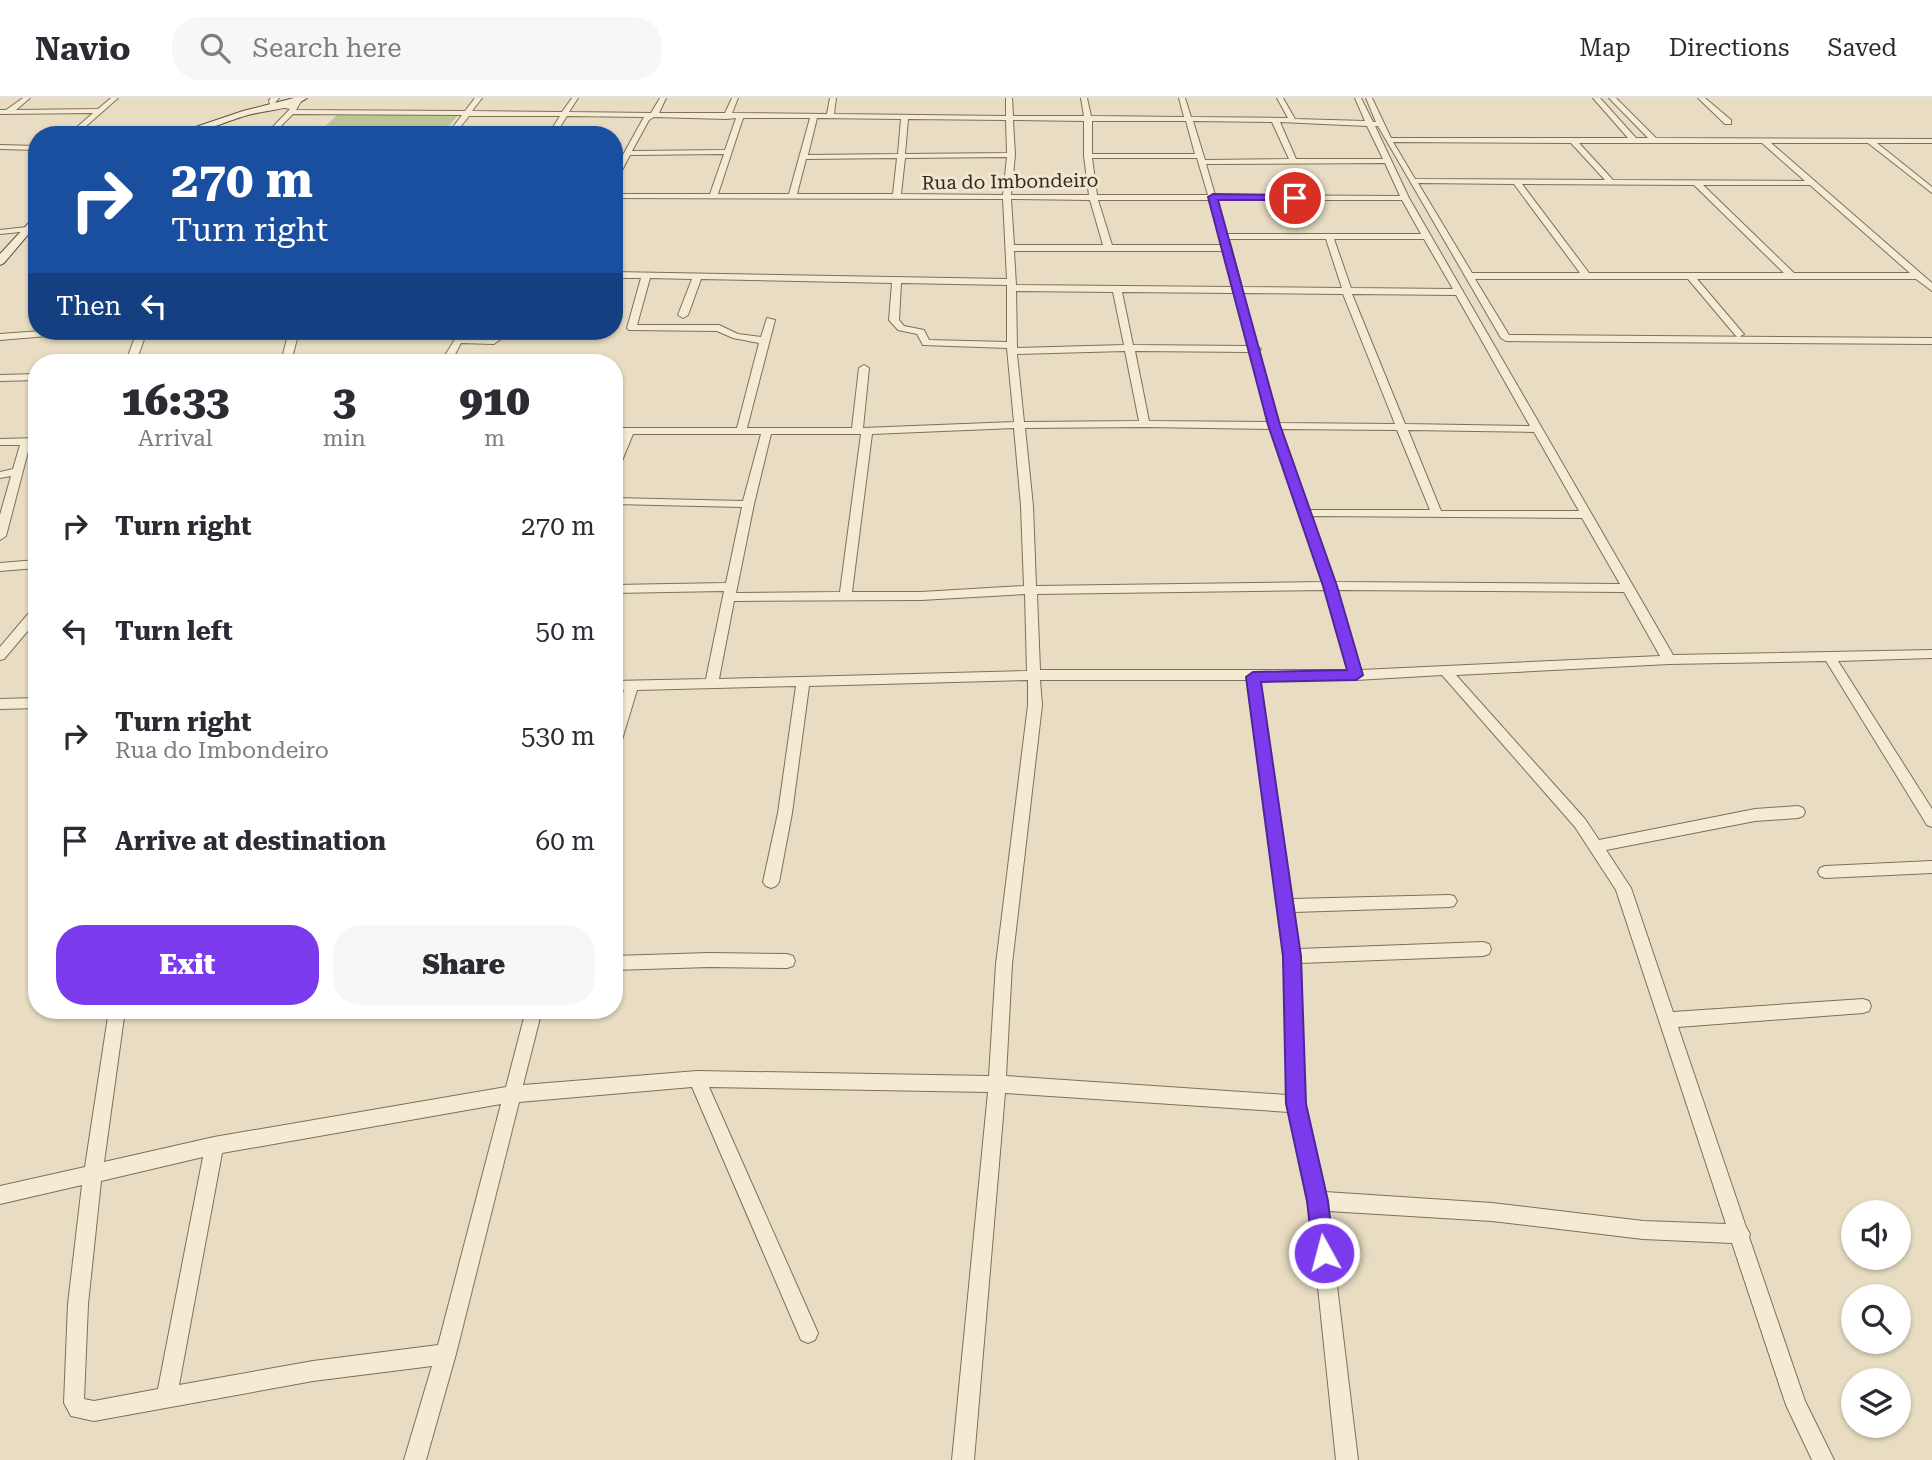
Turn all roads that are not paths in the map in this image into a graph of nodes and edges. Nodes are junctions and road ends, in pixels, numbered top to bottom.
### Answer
1 (27, 98) edge
2 (115, 98) edge
3 (301, 98) edge
4 (479, 98) edge
5 (575, 98) edge
6 (663, 98) edge
7 (735, 98) edge
8 (834, 98) edge
9 (1009, 98) edge
10 (1084, 98) edge
11 (1182, 98) edge
12 (1280, 98) edge
13 (1358, 98) edge
14 (1369, 98) edge
15 (1596, 98) edge
16 (1612, 98) edge
17 (1701, 98) edge
18 (276, 100) edge
19 (395, 105) dead end
20 (99, 111) junction
21 (292, 111) junction
22 (4, 112) edge
23 (389, 112) junction
24 (468, 113) junction
25 (565, 115) junction
26 (651, 116) junction
27 (727, 117) junction
28 (740, 117) junction
29 (814, 118) junction
30 (830, 118) junction
31 (905, 118) junction
32 (1010, 119) junction
33 (1088, 120) junction
34 (1275, 120) junction
35 (1292, 120) junction
36 (1188, 121) junction
37 (1616, 121) junction
38 (1636, 121) junction
39 (1728, 122) dead end
40 (1368, 123) junction
41 (1381, 124) junction
42 (82, 126) edge
43 (193, 126) edge
44 (202, 126) edge
45 (277, 126) edge
46 (457, 126) edge
47 (557, 126) edge
48 (1388, 139) junction
49 (1633, 139) junction
50 (1573, 140) junction
51 (1654, 140) junction
52 (1764, 141) junction
53 (1870, 141) junction
54 (1932, 141) edge
55 (0, 146) edge
56 (28, 148) edge
57 (728, 152) junction
58 (627, 153) junction
59 (1011, 155) junction
60 (900, 156) junction
61 (1088, 156) junction
62 (803, 157) junction
63 (1200, 159) junction
64 (1293, 160) junction
65 (623, 161) edge
66 (1388, 161) junction
67 (1412, 181) junction
68 (1517, 182) junction
69 (1696, 182) junction
70 (1611, 183) junction
71 (1812, 183) junction
72 (1932, 191) edge
73 (623, 196) edge
74 (1007, 196) junction
75 (1093, 196) junction
76 (713, 197) junction
77 (1213, 197) junction
78 (792, 198) junction
79 (897, 198) junction
80 (1405, 198) junction
81 (28, 224) edge
82 (28, 229) edge
83 (0, 232) edge
84 (1224, 236) junction
85 (1428, 236) junction
86 (1329, 237) junction
87 (1108, 247) junction
88 (1010, 248) junction
89 (1227, 248) junction
90 (0, 261) edge
91 (1791, 275) junction
92 (623, 276) edge
93 (1469, 276) junction
94 (1918, 276) junction
95 (646, 277) junction
96 (1587, 277) junction
97 (1691, 277) junction
98 (697, 278) junction
99 (897, 280) junction
100 (1012, 285) junction
101 (1932, 288) edge
102 (1117, 289) junction
103 (1238, 290) junction
104 (1347, 290) junction
105 (1460, 292) junction
106 (683, 315) dead end
107 (770, 320) dead end
108 (1501, 331) junction
109 (1739, 334) junction
110 (28, 335) edge
111 (1932, 335) edge
112 (0, 337) edge
113 (765, 341) junction
114 (1932, 341) edge
115 (1012, 348) junction
116 (1129, 348) junction
117 (1256, 349) junction
118 (863, 368) dead end
119 (28, 377) edge
120 (0, 378) edge
121 (1144, 424) junction
122 (1018, 425) junction
123 (1274, 425) junction
124 (1401, 426) junction
125 (1538, 429) junction
126 (623, 431) edge
127 (629, 431) junction
128 (741, 431) junction
129 (767, 431) junction
130 (862, 431) junction
131 (28, 441) edge
132 (0, 442) edge
133 (623, 446) edge
134 (28, 450) edge
135 (19, 471) junction
136 (0, 475) edge
137 (623, 501) edge
138 (748, 504) junction
139 (1304, 513) junction
140 (1437, 515) junction
141 (1587, 515) junction
142 (4, 516) edge
143 (0, 536) edge
144 (28, 565) edge
145 (0, 567) edge
146 (1330, 586) junction
147 (1627, 588) junction
148 (623, 589) edge
149 (1031, 590) junction
150 (730, 592) junction
151 (845, 597) junction
152 (28, 622) edge
153 (1932, 654) edge
154 (0, 656) edge
155 (1829, 656) junction
156 (1669, 660) junction
157 (1446, 672) junction
158 (1035, 675) junction
159 (1356, 675) junction
160 (1253, 677) junction
161 (803, 681) junction
162 (712, 682) junction
163 (632, 685) junction
164 (623, 686) edge
165 (28, 703) edge
166 (0, 704) edge
167 (623, 714) edge
168 (1798, 812) dead end
169 (1930, 815) edge
170 (1597, 846) junction
171 (1932, 867) edge
172 (1825, 872) dead end
173 (771, 883) dead end
174 (1449, 901) dead end
175 (1285, 906) junction
176 (1483, 949) dead end
177 (1292, 956) junction
178 (787, 961) dead end
179 (623, 963) edge
180 (1863, 1006) dead end
181 (116, 1019) edge
182 (532, 1019) edge
183 (1668, 1020) junction
184 (697, 1079) junction
185 (997, 1084) junction
186 (513, 1094) junction
187 (1296, 1104) junction
188 (214, 1146) junction
189 (93, 1173) junction
190 (0, 1195) edge
191 (1318, 1201) junction
192 (1741, 1234) junction
193 (808, 1333) dead end
194 (446, 1354) junction
195 (167, 1397) junction
196 (415, 1460) edge
197 (963, 1460) edge
198 (1347, 1460) edge
199 (1823, 1460) edge

1 - 22 street
2 - 20 street
3 - 18 main road
3 - 21 street
4 - 24 street
5 - 25 street
6 - 26 street
7 - 27 street
8 - 30 street
9 - 32 street
10 - 33 street
11 - 36 street
12 - 35 street
13 - 40 street
14 - 41 street
15 - 37 street
16 - 38 street
17 - 39 street
18 - 21 street
18 - 43 main road
18 - 44 main road
19 - 23 street
20 - 22 street
20 - 42 street
21 - 23 street
21 - 45 street
23 - 24 street
24 - 25 street
24 - 46 street
25 - 26 street
25 - 47 street
26 - 27 street
26 - 58 street
27 - 28 street
28 - 29 street
28 - 57 street
29 - 30 street
29 - 62 street
30 - 31 street
31 - 32 street
31 - 60 street
32 - 33 street
32 - 59 street
33 - 36 street
33 - 61 street
34 - 35 street
34 - 36 street
34 - 64 street
35 - 40 street
36 - 63 street
37 - 38 street
37 - 49 street
38 - 51 street
40 - 41 street
40 - 66 street
41 - 48 street
48 - 50 street
48 - 67 street
49 - 50 street
49 - 51 street
50 - 70 street
51 - 52 street
52 - 53 street
52 - 71 street
53 - 54 street
53 - 72 street
55 - 56 street
57 - 58 street
57 - 76 street
58 - 65 street
59 - 60 street
59 - 74 street
60 - 62 street
60 - 79 street
61 - 63 street
61 - 75 street
62 - 78 street
63 - 64 street
63 - 77 street
64 - 66 street
66 - 80 street
67 - 68 street
67 - 93 street
68 - 70 street
68 - 96 street
69 - 70 street
69 - 71 street
69 - 91 street
71 - 94 street
73 - 76 street, Rua do Imbondeiro
74 - 75 street, Rua do Imbondeiro
74 - 79 street, Rua do Imbondeiro
74 - 88 street
75 - 77 street, Rua do Imbondeiro
75 - 87 street
76 - 78 street, Rua do Imbondeiro
77 - 80 street, Rua do Imbondeiro
77 - 84 street
78 - 79 street, Rua do Imbondeiro
80 - 85 street
81 - 83 street
82 - 90 main road
84 - 86 street
84 - 89 street
85 - 86 street
85 - 105 street
86 - 104 street
87 - 88 street
87 - 89 street
88 - 100 street
89 - 103 street
91 - 94 street
91 - 97 street
92 - 95 street
93 - 96 street
93 - 108 street
94 - 101 street
95 - 98 street
95 - 113 street
96 - 97 street
97 - 109 street
98 - 99 street
98 - 106 street
99 - 100 street
99 - 115 street
100 - 102 street
100 - 115 street
102 - 103 street
102 - 116 street
103 - 104 street
103 - 117 street
104 - 105 street
104 - 124 street
105 - 125 street
107 - 113 street
108 - 109 street
108 - 114 street
109 - 111 street
110 - 112 street
113 - 128 street
115 - 116 street
115 - 122 street
116 - 117 street
116 - 121 street
117 - 123 street
118 - 130 street
119 - 120 street
121 - 122 street
121 - 123 street
122 - 130 street
122 - 149 street
123 - 124 street
123 - 139 street
124 - 125 street
124 - 140 street
125 - 141 street
126 - 127 street
127 - 128 street
127 - 133 street
128 - 129 street
129 - 130 street
129 - 138 street
130 - 151 street
131 - 132 street
134 - 135 street
135 - 136 street
135 - 142 street
137 - 138 street
138 - 150 street
139 - 140 street
139 - 146 street
140 - 141 street
141 - 147 street
142 - 143 street
144 - 145 street
146 - 147 street
146 - 149 street
146 - 159 street
147 - 156 street
148 - 150 street
149 - 151 street
149 - 158 street
150 - 151 street
150 - 162 street
152 - 154 street
153 - 155 street
155 - 156 street
155 - 169 street
156 - 157 street
157 - 159 street
157 - 170 street
158 - 160 street
158 - 161 street
158 - 185 street
159 - 160 street
160 - 175 street
161 - 162 street
161 - 173 street
162 - 163 street
163 - 164 street
163 - 167 street
165 - 166 street
168 - 170 street
170 - 183 street
171 - 172 street
174 - 175 street
175 - 177 street
176 - 177 street
177 - 187 street
178 - 179 street
180 - 183 street
181 - 189 street
182 - 186 street
183 - 192 street
184 - 185 street
184 - 186 street
184 - 193 street
185 - 187 street
185 - 197 street
186 - 188 street
186 - 194 street
187 - 191 street
188 - 189 street
188 - 195 street
189 - 190 street
189 - 195 street
191 - 192 street
191 - 198 street
192 - 199 street
194 - 195 street
194 - 196 street

